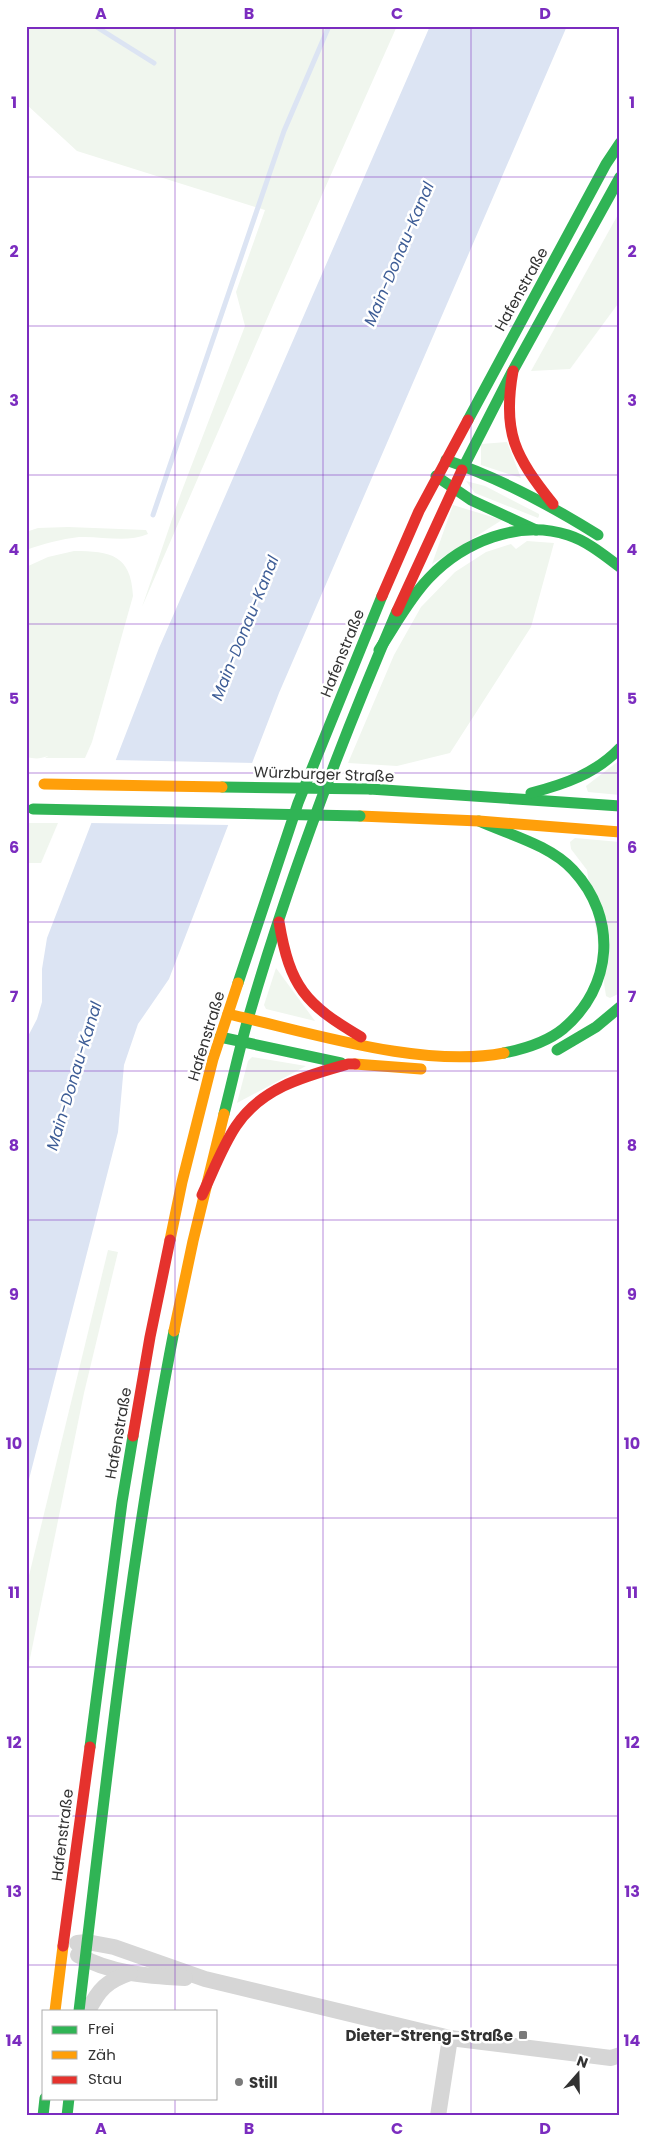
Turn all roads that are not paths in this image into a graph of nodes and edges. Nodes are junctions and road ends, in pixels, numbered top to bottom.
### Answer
1 (620, 143) edge
2 (620, 177) edge
3 (513, 371) junction
4 (446, 460) junction
5 (465, 466) junction
6 (436, 476) junction
7 (453, 490) junction
8 (558, 510) junction
9 (536, 530) junction
10 (604, 539) dead end
11 (620, 567) edge
12 (380, 650) junction
13 (620, 748) edge
14 (39, 784) dead end
15 (511, 798) junction
16 (620, 806) edge
17 (30, 809) edge
18 (479, 822) junction
19 (620, 832) edge
20 (279, 922) junction
21 (620, 1007) edge
22 (228, 1014) junction
23 (248, 1018) junction
24 (220, 1037) junction
25 (241, 1043) junction
26 (379, 1047) junction
27 (549, 1054) dead end
28 (348, 1064) junction
29 (430, 1070) dead end
30 (202, 1195) junction
31 (87, 1942) junction
32 (63, 1946) junction
33 (85, 1959) junction
34 (130, 1973) junction
35 (205, 1979) junction
36 (54, 2010) edge
37 (79, 2010) edge
38 (89, 2010) edge
39 (450, 2038) junction
40 (620, 2055) edge
41 (45, 2100) edge
42 (69, 2100) edge
43 (43, 2116) edge
44 (67, 2116) edge
45 (438, 2116) edge

1 - 4 main road, Hafenstraße
2 - 3 main road
3 - 5 main road
3 - 8 main road
4 - 5 main road
4 - 6 main road, Hafenstraße
5 - 7 main road
5 - 8 main road
6 - 7 main road
6 - 22 main road, Hafenstraße
7 - 9 main road
7 - 12 main road
8 - 10 main road
9 - 11 main road
9 - 12 main road
12 - 20 main road
13 - 15 main road
14 - 15 main road, Würzburger Straße, bridge
15 - 16 main road, Würzburger Straße
17 - 18 main road, bridge
18 - 19 main road
18 - 26 main road
20 - 23 main road
20 - 26 main road
21 - 27 main road
22 - 23 main road
22 - 24 main road, Hafenstraße
23 - 25 main road
23 - 26 main road
24 - 25 main road
24 - 32 main road, Hafenstraße
25 - 28 main road
25 - 30 main road
28 - 29 main road
28 - 30 main road
30 - 31 main road
31 - 32 street
31 - 33 main road
31 - 35 street
32 - 33 street
32 - 36 main road, Hafenstraße
33 - 34 street
33 - 37 main road
34 - 35 street
34 - 38 street
35 - 39 street
39 - 40 street
39 - 45 street
41 - 43 main road
42 - 44 main road

